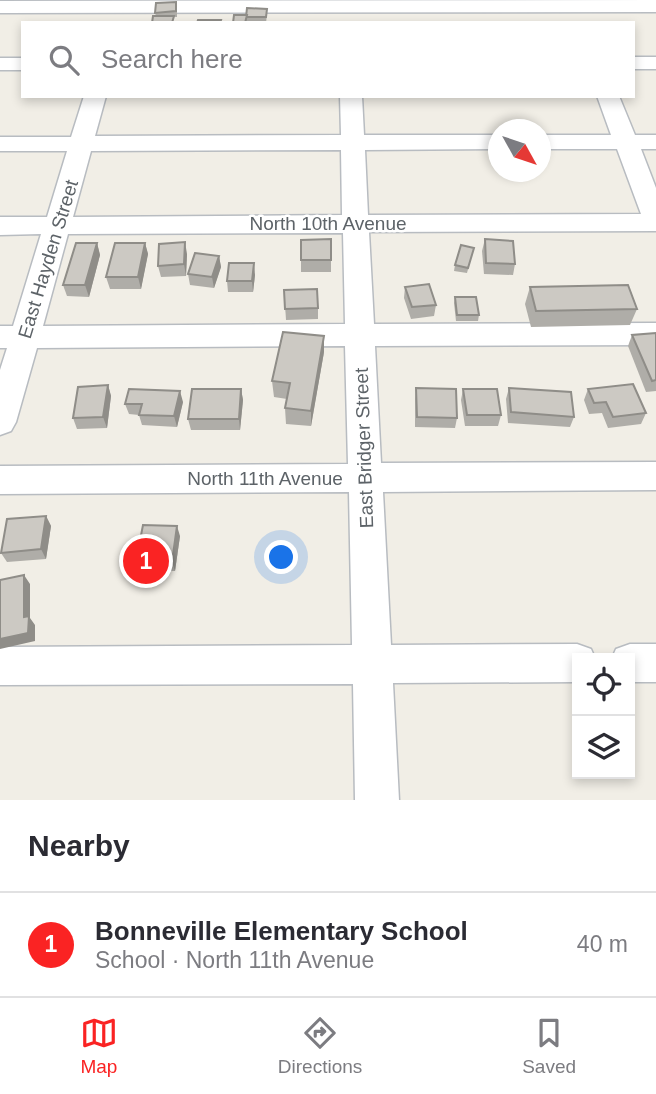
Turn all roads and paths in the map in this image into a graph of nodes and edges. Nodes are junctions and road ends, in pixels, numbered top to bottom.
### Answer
1 (656, 6) edge
2 (0, 7) edge
3 (122, 10) edge
4 (348, 10) edge
5 (574, 10) edge
6 (635, 63) edge
7 (656, 63) edge
8 (0, 64) edge
9 (21, 64) edge
10 (94, 98) edge
11 (351, 98) edge
12 (609, 98) edge
13 (488, 142) edge
14 (551, 142) edge
15 (626, 142) junction
16 (656, 142) edge
17 (353, 143) junction
18 (0, 144) edge
19 (82, 144) junction
20 (656, 221) edge
21 (356, 223) junction
22 (58, 225) junction
23 (0, 226) edge
24 (656, 334) edge
25 (360, 335) junction
26 (13, 337) edge
27 (0, 422) edge
28 (656, 476) edge
29 (365, 478) junction
30 (0, 480) edge
31 (572, 663) edge
32 (635, 663) edge
33 (656, 663) edge
34 (372, 664) junction
35 (0, 666) edge
36 (377, 800) edge

1 - 5 street
2 - 3 street
3 - 4 street
4 - 5 street
6 - 7 street
8 - 9 street
10 - 19 street, East Hayden Street
11 - 17 street, East Bridger Street
12 - 15 street
13 - 17 street
14 - 15 street
15 - 16 street
15 - 20 street
17 - 19 street
17 - 21 street, East Bridger Street
18 - 19 street
19 - 22 street, East Hayden Street
20 - 21 street, North 10th Avenue
21 - 22 street, North 10th Avenue
21 - 25 street, East Bridger Street
22 - 23 street, North 10th Avenue
22 - 26 street, East Hayden Street
24 - 25 street
25 - 26 street
25 - 29 street, East Bridger Street
26 - 27 street, East Hayden Street
28 - 29 street, North 11th Avenue
29 - 30 street, North 11th Avenue
29 - 34 street, East Bridger Street
31 - 34 street
32 - 33 street
34 - 35 street
34 - 36 street, East Bridger Street

